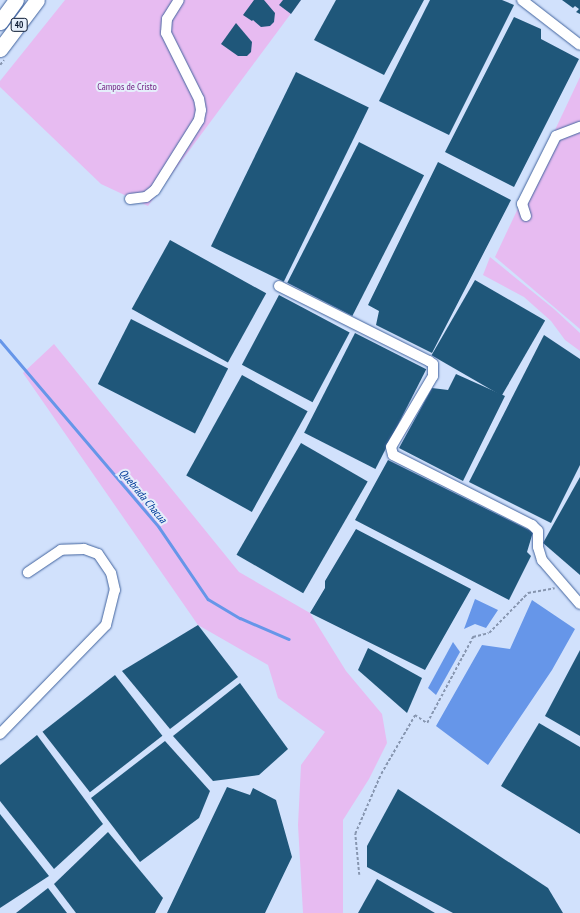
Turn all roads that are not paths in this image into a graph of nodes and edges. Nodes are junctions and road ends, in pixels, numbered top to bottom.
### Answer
1 (16, 0) edge
2 (37, 0) edge
3 (179, 0) edge
4 (522, 0) edge
5 (0, 22) edge
6 (580, 45) edge
7 (0, 49) edge
8 (580, 127) edge
9 (130, 199) dead end
10 (526, 216) dead end
11 (279, 286) dead end
12 (28, 572) dead end
13 (580, 604) edge
14 (0, 734) edge

1 - 5 highway, 40
2 - 7 highway, 40
3 - 9 street
4 - 6 street
8 - 10 street
11 - 13 street
12 - 14 street

